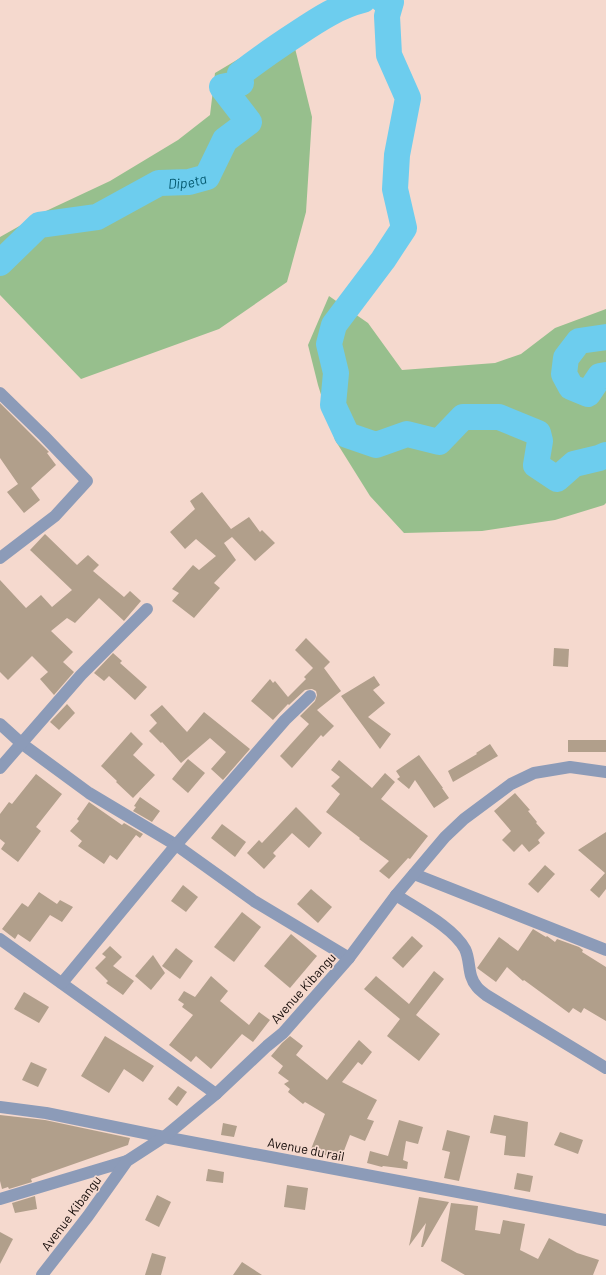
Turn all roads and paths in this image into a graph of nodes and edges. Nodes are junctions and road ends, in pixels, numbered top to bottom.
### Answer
1 (0, 392) edge
2 (0, 558) edge
3 (147, 609) dead end
4 (310, 696) dead end
5 (0, 724) edge
6 (21, 743) junction
7 (0, 768) edge
8 (606, 772) edge
9 (176, 846) junction
10 (414, 874) junction
11 (396, 895) junction
12 (0, 939) edge
13 (606, 950) edge
14 (349, 958) junction
15 (62, 983) junction
16 (606, 1068) edge
17 (216, 1094) junction
18 (0, 1107) edge
19 (164, 1137) junction
20 (126, 1161) junction
21 (0, 1199) edge
22 (606, 1220) edge
23 (42, 1275) edge

1 - 2 street
3 - 6 street
4 - 9 street
5 - 6 street
6 - 7 street
6 - 9 street
8 - 10 street, Avenue Kibangu
9 - 14 street
9 - 15 street
10 - 11 street, Avenue Kibangu
10 - 13 street
11 - 14 street, Avenue Kibangu
11 - 16 street
12 - 15 street
14 - 17 street, Avenue Kibangu
15 - 17 street
17 - 19 street, Avenue Kibangu
18 - 19 street, Avenue du rail
19 - 20 street, Avenue Kibangu
19 - 22 street, Avenue du rail
20 - 21 street
20 - 23 street, Avenue Kibangu

